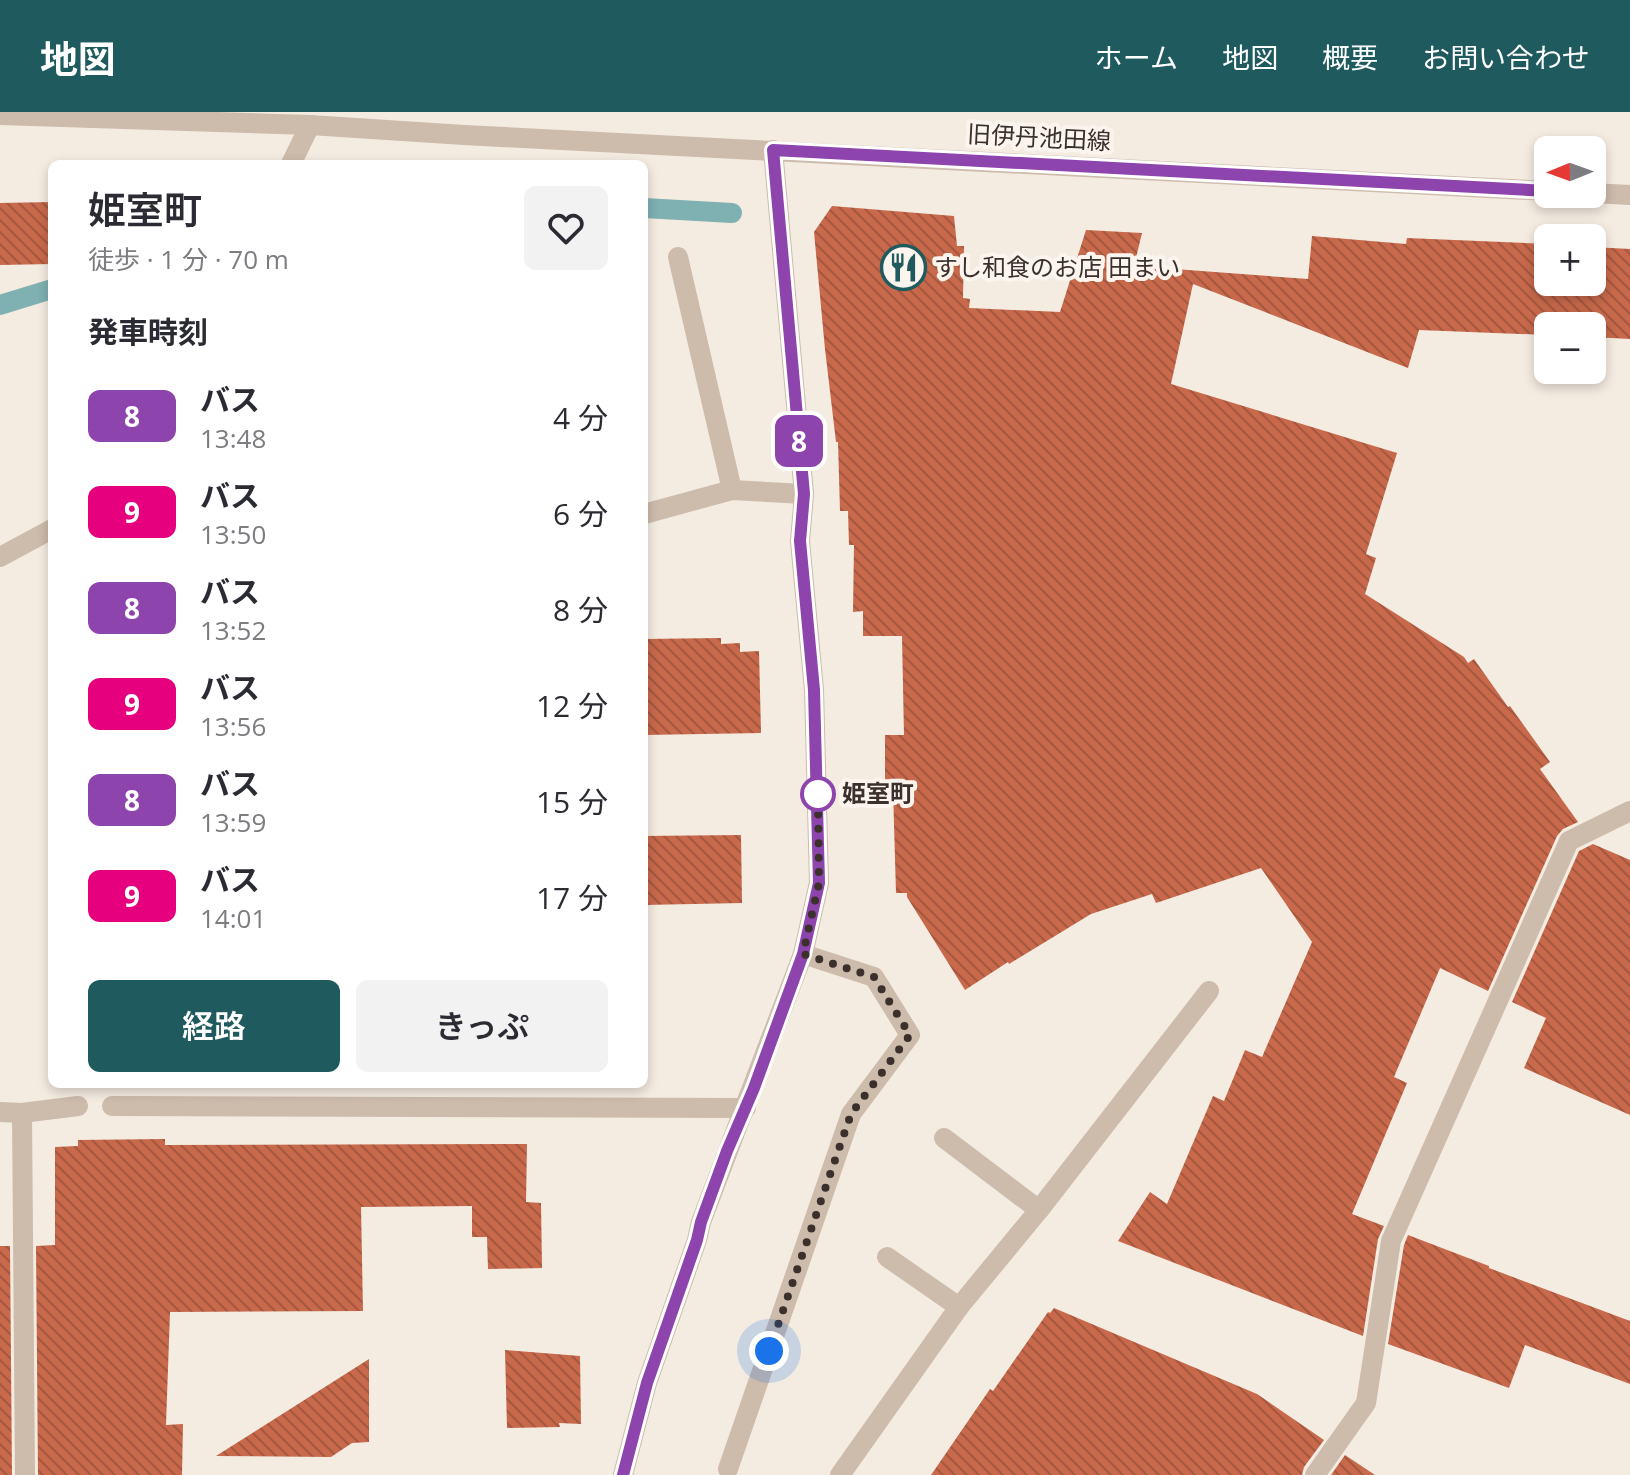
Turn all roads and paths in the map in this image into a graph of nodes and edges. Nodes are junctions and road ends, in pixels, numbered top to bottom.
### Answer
1 (0, 115) edge
2 (56, 115) edge
3 (310, 125) junction
4 (773, 150) junction
5 (293, 160) edge
6 (1534, 190) edge
7 (1606, 194) edge
8 (1630, 195) edge
9 (678, 257) dead end
10 (732, 490) junction
11 (804, 494) junction
12 (648, 513) edge
13 (48, 531) edge
14 (0, 557) edge
15 (1630, 811) edge
16 (803, 954) junction
17 (1209, 991) dead end
18 (78, 1106) dead end
19 (112, 1106) dead end
20 (746, 1108) junction
21 (0, 1112) edge
22 (22, 1113) junction
23 (944, 1138) dead end
24 (1039, 1210) junction
25 (887, 1257) dead end
26 (959, 1307) junction
27 (728, 1469) dead end
28 (25, 1475) edge
29 (623, 1475) edge
30 (840, 1475) edge
31 (1315, 1475) edge

1 - 2 street, 旧伊丹池田線
2 - 3 street, 旧伊丹池田線
3 - 4 street, 旧伊丹池田線
3 - 5 street
4 - 6 street, 旧伊丹池田線
4 - 11 street
7 - 8 street
9 - 10 street
10 - 11 street
10 - 12 street
11 - 16 street
13 - 14 street
15 - 31 street
16 - 20 street
16 - 27 street
17 - 24 street
18 - 22 street
19 - 20 street
20 - 29 street
21 - 22 street
22 - 28 street
23 - 24 street
24 - 26 street
25 - 26 street
26 - 30 street

